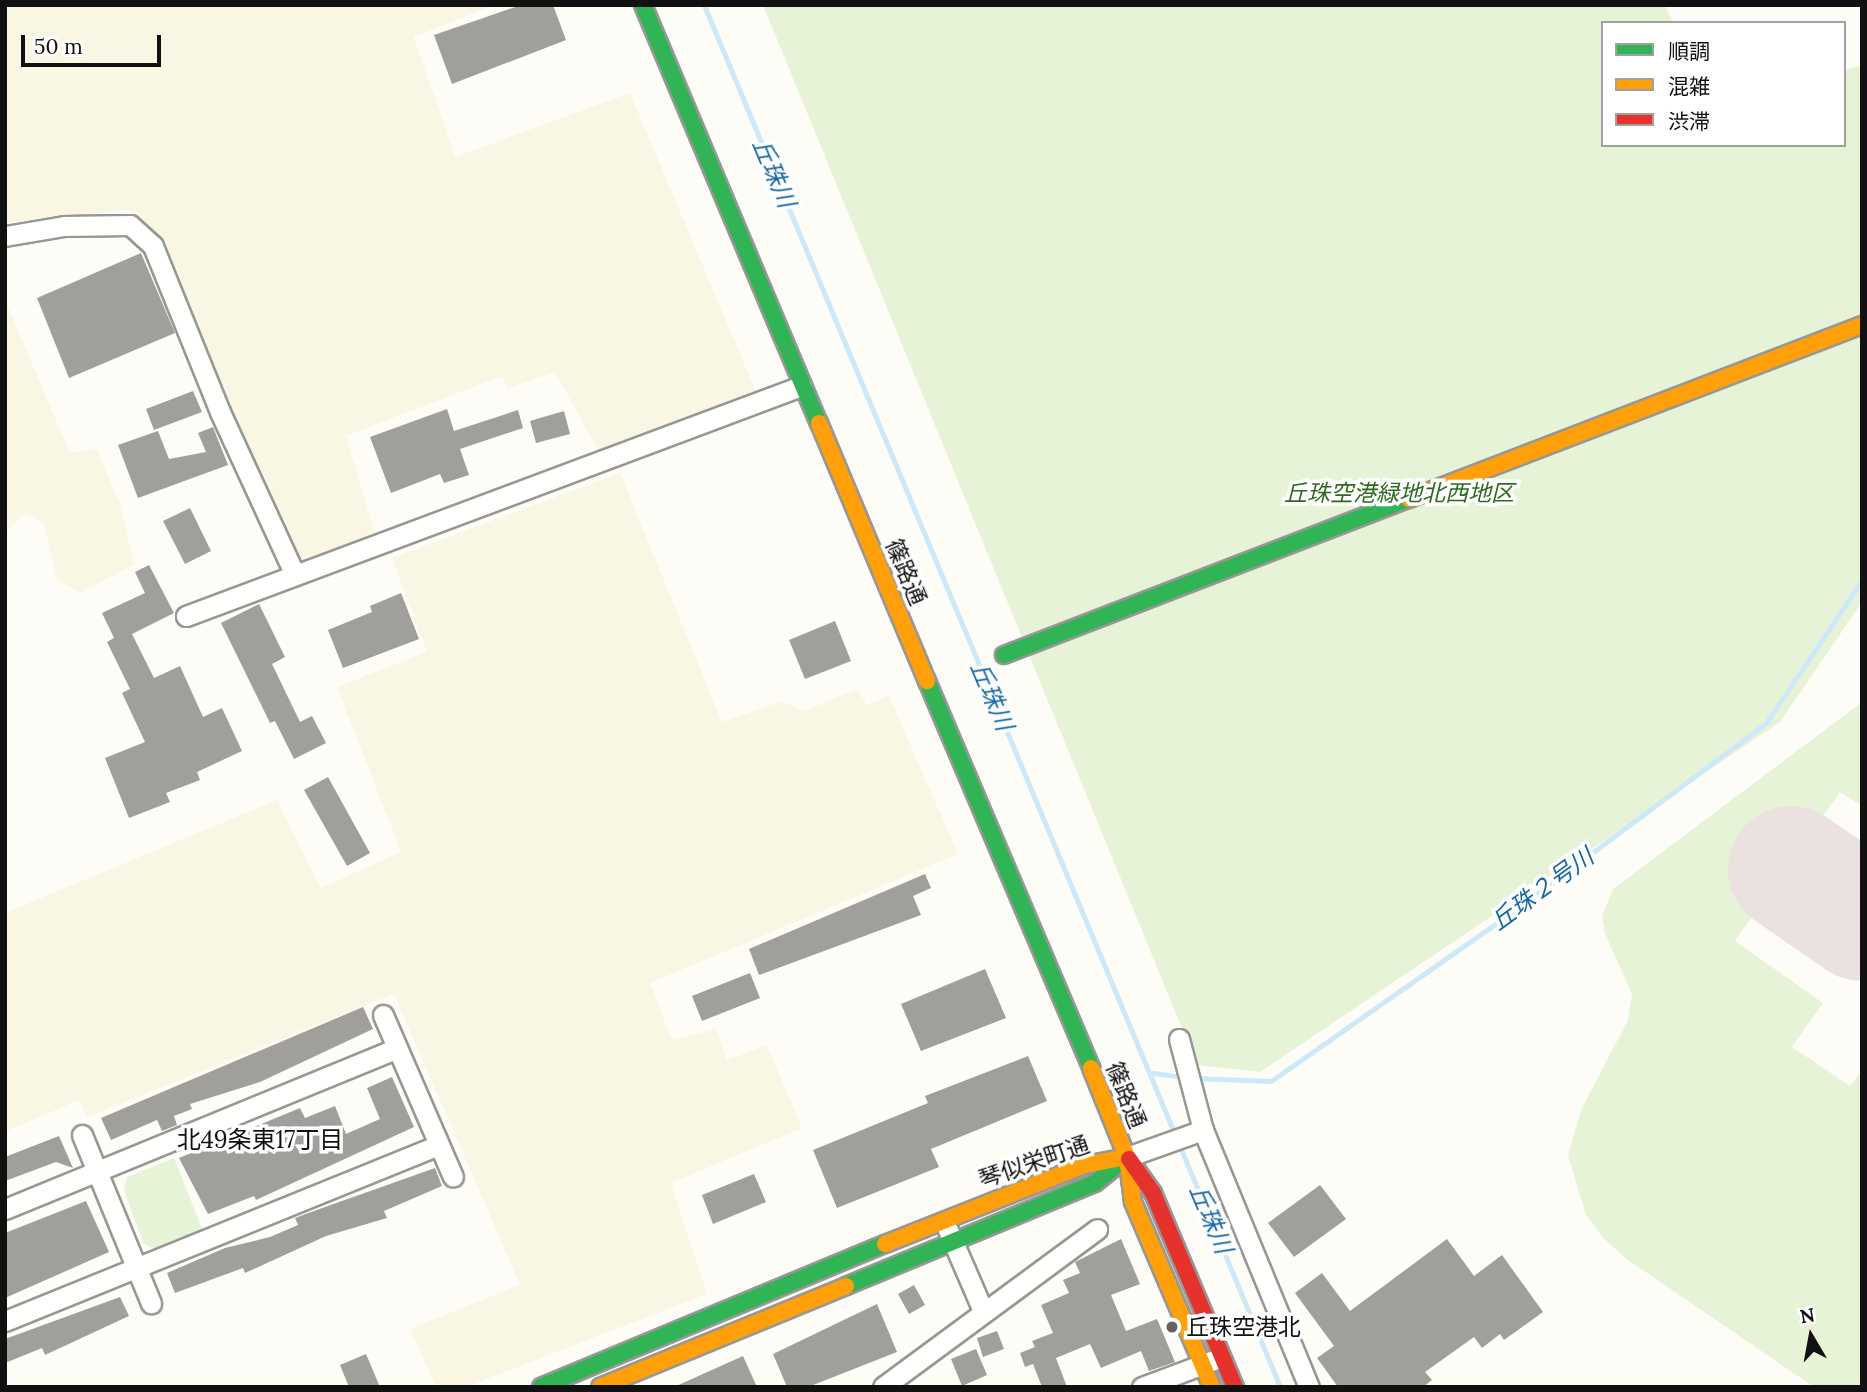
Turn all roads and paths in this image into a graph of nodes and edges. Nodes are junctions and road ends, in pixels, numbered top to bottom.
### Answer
1 (643, 5) edge
2 (5, 236) edge
3 (1862, 326) edge
4 (801, 386) junction
5 (294, 573) junction
6 (186, 616) dead end
7 (1004, 655) dead end
8 (383, 1015) dead end
9 (1179, 1040) dead end
10 (396, 1049) junction
11 (1198, 1132) junction
12 (82, 1135) dead end
13 (439, 1146) junction
14 (1127, 1157) junction
15 (96, 1172) junction
16 (453, 1177) dead end
17 (5, 1209) edge
18 (944, 1219) junction
19 (1097, 1229) dead end
20 (952, 1242) junction
21 (137, 1269) junction
22 (151, 1303) dead end
23 (984, 1313) junction
24 (5, 1321) edge
25 (1223, 1357) junction
26 (1202, 1364) junction
27 (541, 1387) edge
28 (600, 1387) edge
29 (883, 1387) edge
30 (1142, 1387) edge
31 (1212, 1387) edge
32 (1235, 1387) edge
33 (1309, 1387) edge

1 - 4 street, 篠路通
2 - 5 street
3 - 7 street
4 - 5 street
4 - 14 street, 篠路通
5 - 6 street
8 - 10 street
9 - 11 street
10 - 13 street
10 - 15 street
11 - 14 street
11 - 33 street
12 - 15 street
13 - 16 street
13 - 21 street
14 - 18 street, 琴似栄町通
14 - 20 street, 琴似栄町通
14 - 25 street, 篠路通
14 - 26 street, 篠路通
15 - 17 street
15 - 21 street
18 - 20 street
18 - 27 street, 琴似栄町通
19 - 23 street
20 - 23 street
20 - 28 street, 琴似栄町通
21 - 22 street
21 - 24 street
23 - 29 street
25 - 26 street
25 - 32 street, 篠路通
26 - 30 street
26 - 31 street, 篠路通

